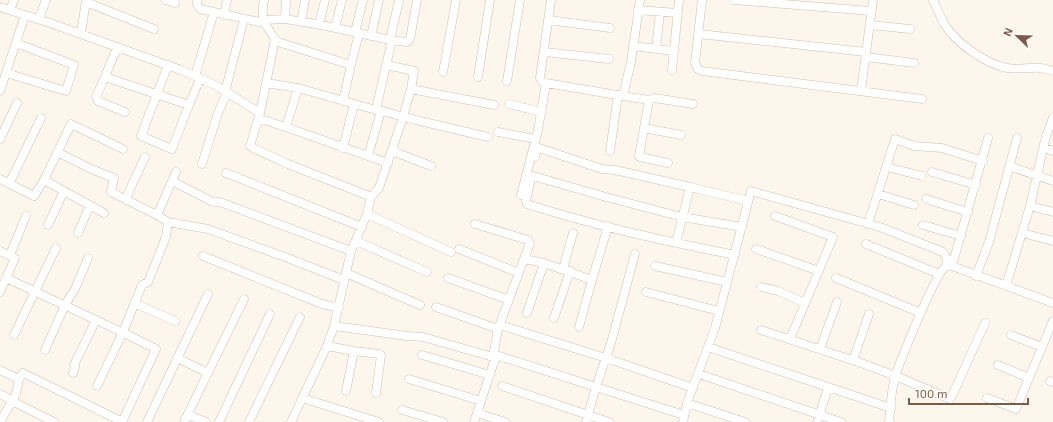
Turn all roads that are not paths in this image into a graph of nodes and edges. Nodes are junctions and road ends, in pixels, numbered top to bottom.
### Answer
1 (14, 0) edge
2 (46, 0) edge
3 (166, 0) edge
4 (197, 0) edge
5 (227, 0) edge
6 (264, 0) edge
7 (286, 0) edge
8 (305, 0) edge
9 (325, 0) edge
10 (342, 0) edge
11 (363, 0) edge
12 (379, 0) edge
13 (399, 0) edge
14 (417, 0) edge
15 (456, 0) edge
16 (490, 0) edge
17 (520, 0) edge
18 (551, 0) edge
19 (640, 0) edge
20 (679, 0) edge
21 (702, 0) edge
22 (734, 0) edge
23 (873, 0) edge
24 (933, 0) edge
25 (86, 1) edge
26 (175, 3) dead end
27 (0, 7) edge
28 (10, 10) junction
29 (638, 10) junction
30 (872, 11) junction
31 (214, 12) junction
32 (660, 12) junction
33 (677, 13) junction
34 (25, 15) junction
35 (224, 15) junction
36 (39, 19) junction
37 (244, 19) junction
38 (285, 19) junction
39 (548, 20) junction
40 (264, 22) junction
41 (301, 22) junction
42 (320, 25) junction
43 (870, 25) junction
44 (335, 28) junction
45 (610, 28) dead end
46 (154, 29) dead end
47 (910, 29) dead end
48 (357, 33) junction
49 (81, 34) junction
50 (699, 34) junction
51 (371, 36) junction
52 (275, 41) junction
53 (390, 42) junction
54 (16, 43) junction
55 (633, 46) junction
56 (117, 47) junction
57 (656, 49) junction
58 (673, 51) junction
59 (544, 52) junction
60 (866, 54) junction
61 (608, 59) dead end
62 (914, 63) dead end
63 (168, 65) junction
64 (351, 65) junction
65 (386, 65) junction
66 (672, 70) dead end
67 (1053, 71) edge
68 (443, 72) dead end
69 (6, 73) junction
70 (105, 77) junction
71 (478, 77) dead end
72 (198, 78) junction
73 (507, 81) dead end
74 (266, 83) junction
75 (546, 83) junction
76 (298, 88) junction
77 (411, 89) junction
78 (0, 90) edge
79 (862, 91) junction
80 (226, 92) junction
81 (157, 96) junction
82 (621, 96) junction
83 (648, 100) junction
84 (922, 100) dead end
85 (343, 101) junction
86 (17, 103) dead end
87 (354, 104) junction
88 (509, 104) dead end
89 (693, 104) dead end
90 (189, 105) junction
91 (494, 105) dead end
92 (379, 111) junction
93 (125, 112) dead end
94 (542, 112) junction
95 (259, 116) junction
96 (403, 117) junction
97 (41, 118) dead end
98 (1053, 118) edge
99 (286, 127) junction
100 (644, 128) junction
101 (498, 132) dead end
102 (682, 134) dead end
103 (488, 137) dead end
104 (988, 138) dead end
105 (1017, 138) dead end
106 (0, 139) edge
107 (534, 139) junction
108 (343, 148) junction
109 (1044, 148) junction
110 (123, 149) dead end
111 (392, 151) junction
112 (610, 151) dead end
113 (1053, 151) edge
114 (57, 152) junction
115 (368, 156) junction
116 (145, 157) dead end
117 (983, 161) junction
118 (668, 162) dead end
119 (388, 163) junction
120 (202, 164) dead end
121 (431, 166) dead end
122 (1009, 166) junction
123 (887, 167) junction
124 (176, 172) dead end
125 (932, 172) dead end
126 (226, 173) dead end
127 (532, 176) junction
128 (922, 176) dead end
129 (1038, 176) junction
130 (0, 179) edge
131 (44, 180) junction
132 (172, 181) junction
133 (1053, 181) edge
134 (9, 184) junction
135 (976, 185) junction
136 (690, 187) junction
137 (64, 191) junction
138 (878, 194) junction
139 (521, 195) dead end
140 (371, 197) junction
141 (926, 199) dead end
142 (126, 200) junction
143 (748, 201) junction
144 (90, 205) junction
145 (914, 205) dead end
146 (1030, 206) junction
147 (968, 212) junction
148 (1053, 212) edge
149 (104, 213) dead end
150 (367, 214) junction
151 (157, 215) junction
152 (26, 216) dead end
153 (775, 216) dead end
154 (682, 217) junction
155 (168, 222) junction
156 (475, 224) dead end
157 (868, 224) junction
158 (923, 224) dead end
159 (48, 226) dead end
160 (608, 226) junction
161 (362, 227) junction
162 (742, 227) junction
163 (78, 233) dead end
164 (573, 233) dead end
165 (1022, 233) junction
166 (961, 236) junction
167 (356, 241) junction
168 (1053, 241) edge
169 (676, 243) junction
170 (866, 244) dead end
171 (56, 248) dead end
172 (756, 248) dead end
173 (0, 251) edge
174 (351, 251) junction
175 (635, 254) dead end
176 (10, 255) junction
177 (734, 255) junction
178 (203, 256) dead end
179 (88, 258) dead end
180 (524, 259) junction
181 (544, 263) junction
182 (949, 265) junction
183 (655, 266) dead end
184 (566, 270) junction
185 (819, 271) junction
186 (427, 272) dead end
187 (519, 273) junction
188 (939, 274) junction
189 (976, 276) junction
190 (345, 277) junction
191 (6, 278) junction
192 (448, 278) dead end
193 (836, 278) dead end
194 (592, 280) junction
195 (727, 282) junction
196 (761, 286) dead end
197 (1006, 286) junction
198 (0, 292) edge
199 (36, 292) junction
200 (646, 292) dead end
201 (208, 294) dead end
202 (244, 299) dead end
203 (509, 300) junction
204 (837, 302) dead end
205 (134, 303) junction
206 (805, 303) junction
207 (1053, 303) edge
208 (64, 305) junction
209 (420, 305) dead end
210 (436, 307) dead end
211 (338, 308) junction
212 (719, 310) junction
213 (527, 313) dead end
214 (921, 313) junction
215 (270, 314) dead end
216 (869, 314) dead end
217 (300, 317) dead end
218 (554, 318) dead end
219 (96, 320) junction
220 (1053, 320) edge
221 (175, 321) dead end
222 (985, 323) dead end
223 (334, 326) junction
224 (499, 327) junction
225 (579, 327) dead end
226 (761, 330) dead end
227 (122, 332) junction
228 (14, 335) dead end
229 (1011, 335) dead end
230 (790, 339) junction
231 (327, 346) junction
232 (708, 347) junction
233 (1042, 347) junction
234 (820, 349) junction
235 (44, 350) dead end
236 (354, 351) junction
237 (422, 355) dead end
238 (493, 356) junction
239 (177, 358) junction
240 (606, 358) junction
241 (853, 360) junction
242 (998, 365) dead end
243 (0, 370) edge
244 (73, 373) dead end
245 (208, 373) junction
246 (699, 374) junction
247 (490, 375) junction
248 (896, 376) junction
249 (1029, 378) junction
250 (19, 379) junction
251 (409, 379) dead end
252 (97, 386) dead end
253 (502, 386) dead end
254 (596, 387) junction
255 (693, 388) junction
256 (828, 388) junction
257 (346, 391) dead end
258 (376, 393) dead end
259 (0, 394) edge
260 (302, 398) junction
261 (986, 398) dead end
262 (12, 400) junction
263 (481, 401) junction
264 (687, 404) junction
265 (891, 408) junction
266 (402, 410) dead end
267 (477, 413) junction
268 (186, 418) edge
269 (818, 418) edge
270 (587, 419) edge
271 (683, 419) edge
272 (0, 422) edge
273 (54, 422) edge
274 (123, 422) edge
275 (147, 422) edge
276 (206, 422) edge
277 (218, 422) edge
278 (249, 422) edge
279 (291, 422) edge
280 (379, 422) edge
281 (443, 422) edge
282 (474, 422) edge
283 (505, 422) edge
284 (609, 422) edge
285 (744, 422) edge
286 (842, 422) edge
287 (890, 422) edge

1 - 28 street
2 - 36 street
3 - 26 street
4 - 31 street
5 - 35 street
6 - 40 street
7 - 38 street
8 - 41 street
9 - 42 street
10 - 44 street
11 - 48 street
12 - 51 street
13 - 53 street
14 - 53 street
15 - 68 street
16 - 71 street
17 - 73 street
18 - 39 street
19 - 29 street
20 - 33 street
21 - 50 street
22 - 30 street
23 - 30 street
24 - 67 street
25 - 46 street
25 - 49 street
27 - 28 street
28 - 34 street
29 - 32 street
29 - 55 street
30 - 43 street
31 - 35 street
31 - 72 street
32 - 33 street
32 - 57 street
33 - 58 street
34 - 36 street
34 - 54 street
35 - 37 street
36 - 49 street
37 - 40 street
37 - 80 street
38 - 40 street
38 - 41 street
39 - 45 street
39 - 59 street
40 - 52 street
41 - 42 street
42 - 44 street
43 - 47 street
43 - 60 street
44 - 48 street
48 - 51 street
48 - 64 street
49 - 56 street
50 - 60 street
50 - 79 street
51 - 53 street
52 - 64 street
52 - 74 street
53 - 65 street
54 - 69 street
54 - 69 street
55 - 57 street
55 - 82 street
56 - 63 street
56 - 70 street
57 - 58 street
58 - 66 street
59 - 61 street
59 - 75 street
60 - 62 street
60 - 79 street
63 - 72 street
63 - 81 street
64 - 85 street
65 - 77 street
65 - 92 street
69 - 78 street
70 - 81 street
70 - 93 street
72 - 80 street
72 - 90 street
74 - 76 street
74 - 95 street
75 - 82 street
75 - 94 street
76 - 85 street
76 - 99 street
77 - 91 street
77 - 96 street
79 - 84 street
80 - 95 street
80 - 120 street
81 - 90 street
81 - 90 street
82 - 83 street
82 - 112 street
83 - 89 street
83 - 100 street
85 - 87 street
86 - 106 street
87 - 92 street
87 - 108 street
88 - 94 street
92 - 96 street
92 - 115 street
94 - 107 street
95 - 99 street
95 - 140 street
96 - 103 street
96 - 111 street
97 - 134 street
98 - 109 street
99 - 108 street
100 - 102 street
100 - 118 street
101 - 107 street
104 - 117 street
105 - 122 street
107 - 139 street
108 - 115 street
109 - 113 street
109 - 129 street
110 - 114 street
111 - 119 street
111 - 121 street
114 - 131 street
114 - 142 street
115 - 119 street
116 - 142 street
117 - 123 street
117 - 135 street
119 - 140 street
122 - 129 street
122 - 189 street
123 - 128 street
123 - 138 street
124 - 132 street
125 - 135 street
126 - 161 street
127 - 136 street
127 - 154 street
127 - 160 street
129 - 133 street
129 - 146 street
130 - 134 street
131 - 134 street
131 - 137 street
132 - 151 street
132 - 174 street
135 - 147 street
136 - 143 street
136 - 154 street
137 - 144 street
137 - 159 street
138 - 145 street
138 - 157 street
140 - 150 street
141 - 147 street
142 - 151 street
143 - 157 street
143 - 162 street
144 - 149 street
144 - 163 street
146 - 148 street
146 - 165 street
147 - 166 street
150 - 161 street
150 - 187 street
151 - 155 street
152 - 176 street
153 - 185 street
154 - 162 street
154 - 169 street
155 - 190 street
155 - 205 street
156 - 180 street
157 - 182 street
158 - 166 street
160 - 169 street
160 - 194 street
161 - 167 street
162 - 177 street
164 - 184 street
165 - 168 street
165 - 197 street
166 - 182 street
167 - 174 street
167 - 186 street
169 - 177 street
170 - 188 street
171 - 199 street
172 - 185 street
173 - 176 street
174 - 190 street
175 - 240 street
176 - 191 street
177 - 195 street
178 - 211 street
179 - 208 street
180 - 181 street
180 - 187 street
181 - 184 street
181 - 213 street
182 - 188 street
182 - 189 street
183 - 195 street
184 - 194 street
184 - 218 street
185 - 206 street
187 - 203 street
188 - 214 street
189 - 197 street
190 - 209 street
190 - 211 street
191 - 198 street
191 - 199 street
192 - 203 street
193 - 214 street
194 - 225 street
195 - 212 street
196 - 206 street
197 - 207 street
199 - 208 street
199 - 228 street
200 - 212 street
201 - 239 street
202 - 245 street
203 - 224 street
204 - 234 street
205 - 221 street
205 - 227 street
206 - 230 street
208 - 219 street
208 - 235 street
210 - 224 street
211 - 223 street
212 - 232 street
214 - 248 street
215 - 277 street
216 - 241 street
217 - 278 street
219 - 227 street
219 - 244 street
220 - 233 street
222 - 248 street
223 - 231 street
223 - 238 street
224 - 238 street
224 - 240 street
226 - 230 street
227 - 252 street
227 - 274 street
229 - 233 street
230 - 234 street
231 - 236 street
231 - 260 street
232 - 246 street
232 - 256 street
233 - 249 street
234 - 241 street
236 - 257 street
236 - 258 street
237 - 247 street
238 - 247 street
238 - 254 street
239 - 245 street
239 - 275 street
240 - 254 street
240 - 255 street
241 - 248 street
242 - 249 street
243 - 250 street
245 - 268 street
246 - 255 street
246 - 269 street
247 - 263 street
248 - 265 street
249 - 261 street
250 - 262 street
250 - 274 street
251 - 263 street
253 - 270 street
254 - 270 street
254 - 271 street
255 - 264 street
256 - 265 street
256 - 269 street
259 - 262 street
260 - 279 street
260 - 280 street
262 - 272 street
262 - 273 street
263 - 267 street
264 - 271 street
264 - 285 street
265 - 287 street
266 - 281 street
267 - 282 street
267 - 283 street
268 - 276 street
269 - 286 street
270 - 284 street

